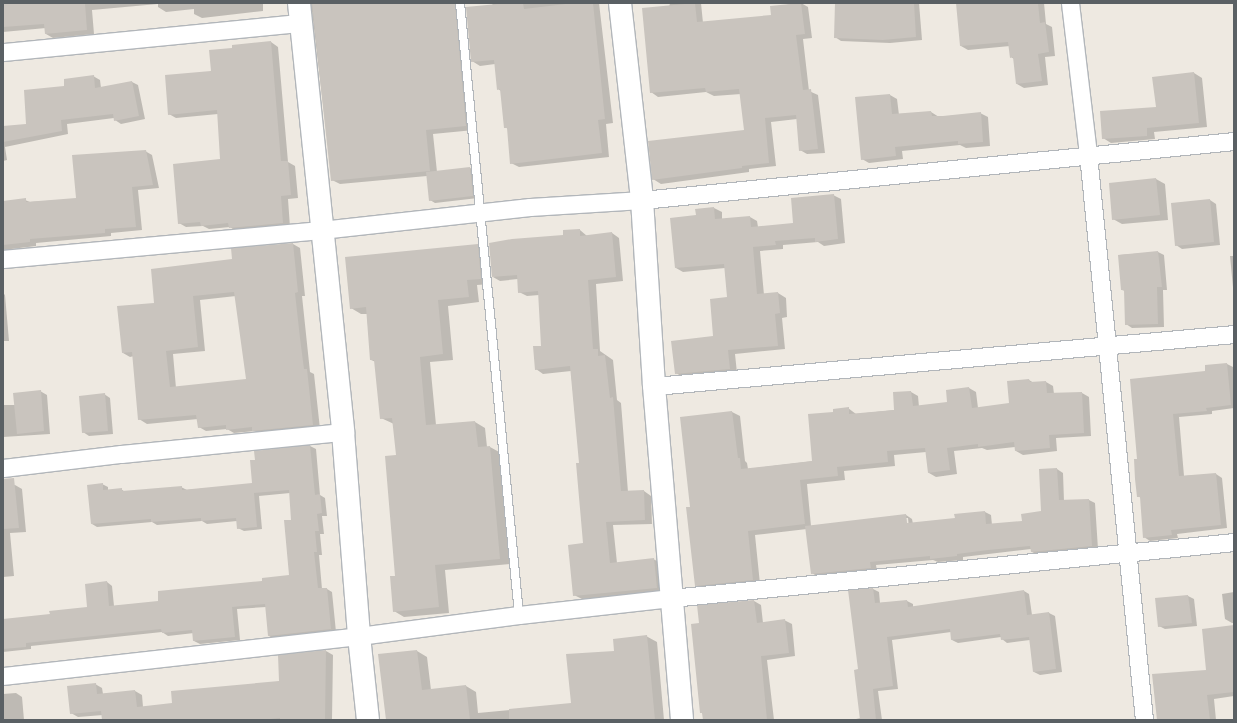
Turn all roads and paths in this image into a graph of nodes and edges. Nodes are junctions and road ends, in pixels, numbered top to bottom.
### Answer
1 (460, 3) edge
2 (620, 3) edge
3 (1070, 3) edge
4 (300, 13) edge
5 (3, 52) edge
6 (1234, 141) edge
7 (1088, 154) junction
8 (642, 200) junction
9 (481, 213) junction
10 (321, 230) junction
11 (3, 259) edge
12 (1234, 334) edge
13 (1107, 346) junction
14 (654, 386) junction
15 (343, 432) junction
16 (3, 468) edge
17 (1234, 542) edge
18 (1127, 551) junction
19 (671, 598) junction
20 (519, 615) junction
21 (359, 636) junction
22 (3, 676) edge
23 (368, 720) edge
24 (682, 720) edge
25 (1144, 720) edge

1 - 9 lane
2 - 8 main road
3 - 7 street
4 - 5 street
4 - 10 main road
6 - 7 street
7 - 8 street
7 - 13 street
8 - 9 street
8 - 14 main road
9 - 10 street
9 - 20 lane
10 - 11 street
10 - 15 main road
12 - 13 street
13 - 14 street
13 - 18 street
14 - 19 main road
15 - 16 street
15 - 21 main road
17 - 18 street
18 - 19 street
18 - 25 street
19 - 20 street
19 - 24 main road
20 - 21 street
21 - 22 street
21 - 23 main road

